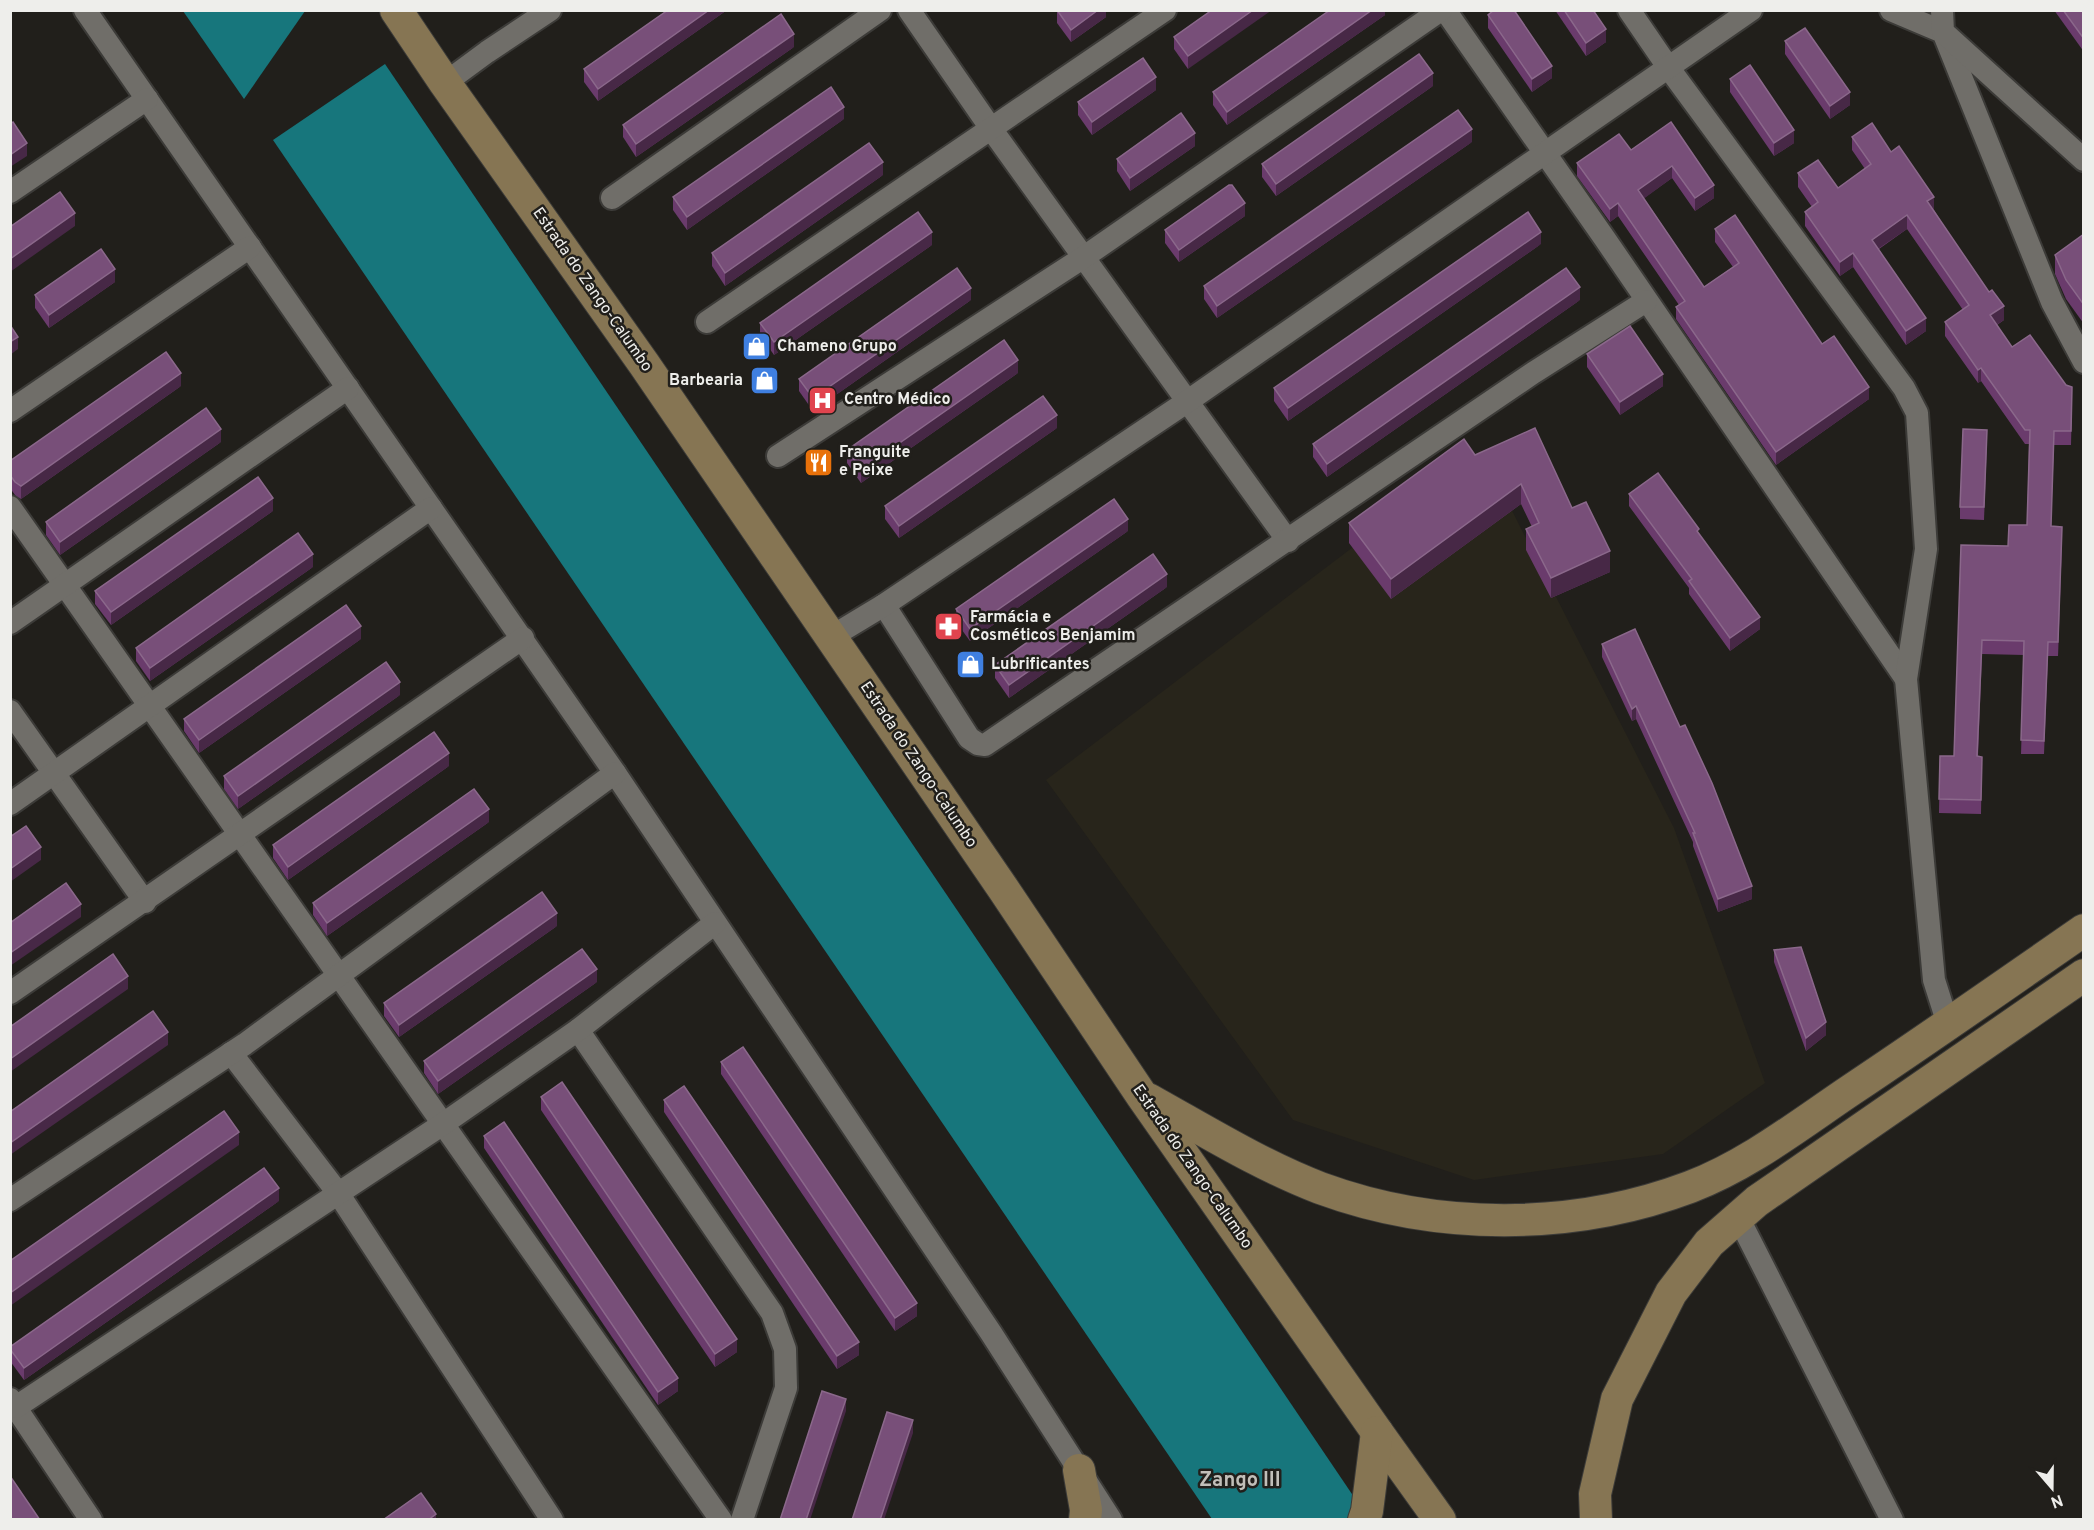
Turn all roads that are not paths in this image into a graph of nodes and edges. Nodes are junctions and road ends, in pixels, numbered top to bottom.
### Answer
1 (85, 10) edge
2 (396, 10) edge
3 (550, 10) edge
4 (880, 10) edge
5 (909, 10) edge
6 (1165, 10) edge
7 (1443, 10) edge
8 (1629, 10) edge
9 (1751, 10) edge
10 (1891, 10) edge
11 (1943, 21) edge
12 (1668, 67) junction
13 (445, 83) junction
14 (147, 99) junction
15 (992, 130) junction
16 (1545, 154) junction
17 (2084, 160) edge
18 (10, 192) edge
19 (612, 198) dead end
20 (250, 247) junction
21 (1084, 257) junction
22 (1646, 301) junction
23 (707, 322) dead end
24 (2084, 362) edge
25 (348, 388) junction
26 (1188, 401) junction
27 (10, 411) edge
28 (777, 456) dead end
29 (10, 507) edge
30 (431, 508) junction
31 (1288, 541) junction
32 (65, 585) junction
33 (884, 605) junction
34 (10, 623) edge
35 (831, 637) junction
36 (523, 638) junction
37 (1906, 679) junction
38 (150, 705) junction
39 (10, 711) edge
40 (54, 773) junction
41 (615, 773) junction
42 (10, 804) edge
43 (240, 835) junction
44 (145, 902) junction
45 (715, 923) junction
46 (2084, 930) edge
47 (339, 975) junction
48 (2084, 975) edge
49 (10, 993) edge
50 (1948, 1024) junction
51 (578, 1030) junction
52 (231, 1053) junction
53 (1142, 1096) junction
54 (444, 1124) junction
55 (338, 1193) junction
56 (10, 1200) edge
57 (1738, 1217) junction
58 (14, 1403) edge
59 (1377, 1432) junction
60 (1079, 1470) junction
61 (91, 1520) edge
62 (552, 1520) edge
63 (721, 1520) edge
64 (742, 1520) edge
65 (1085, 1520) edge
66 (1111, 1520) edge
67 (1364, 1520) edge
68 (1440, 1520) edge
69 (1596, 1520) edge
70 (1892, 1520) edge

1 - 14 street
2 - 13 main road, Estrada do Zango-Calumbo
3 - 13 street
4 - 19 street
5 - 15 street
6 - 15 street
7 - 16 street
7 - 21 street
8 - 12 street
9 - 12 street
10 - 11 street
11 - 17 street
11 - 24 street
12 - 16 street
12 - 37 street
13 - 35 main road, Estrada do Zango-Calumbo
14 - 18 street
14 - 20 street
15 - 21 street
15 - 23 street
16 - 22 street
16 - 26 street
20 - 25 street
20 - 27 street
21 - 26 street
21 - 28 street
22 - 31 street
22 - 37 street
25 - 30 street
25 - 32 street
26 - 31 street
26 - 33 street
29 - 32 street
30 - 36 street
30 - 38 street
31 - 33 street
32 - 34 street
32 - 38 street
33 - 35 street
35 - 53 main road, Estrada do Zango-Calumbo
36 - 41 street
36 - 43 street
37 - 50 street
38 - 40 street
38 - 43 street
39 - 40 street
40 - 42 street
40 - 44 street
41 - 45 street
41 - 47 street
43 - 44 street
43 - 47 street
44 - 49 street
45 - 51 street
45 - 60 street
46 - 50 main road
47 - 52 street
47 - 54 street
48 - 57 main road
50 - 53 main road
51 - 54 street
51 - 64 street
52 - 55 street
52 - 56 street
53 - 59 main road, Estrada do Zango-Calumbo
54 - 55 street
54 - 63 street
55 - 58 street
55 - 62 street
57 - 69 main road
57 - 70 street
58 - 61 street
59 - 67 main road
59 - 68 main road, Estrada do Zango-Calumbo
60 - 65 main road
60 - 66 street

